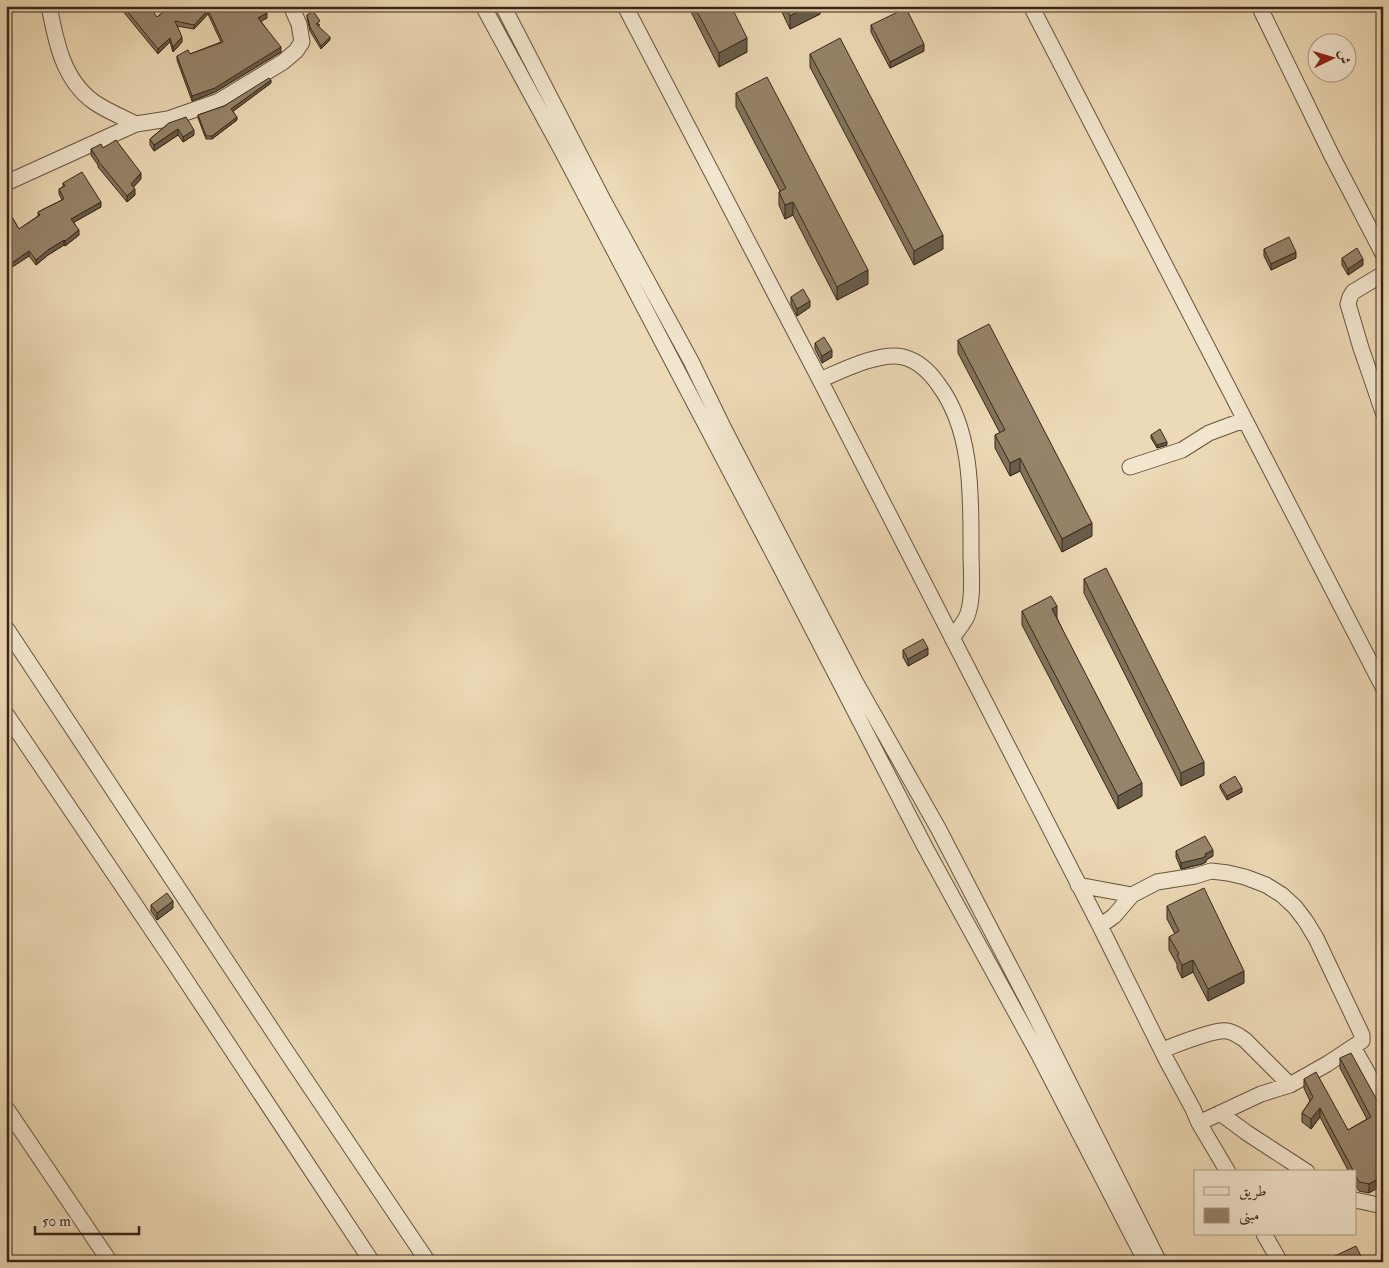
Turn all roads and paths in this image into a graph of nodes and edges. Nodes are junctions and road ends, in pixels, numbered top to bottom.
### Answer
1 (49, 6) edge
2 (291, 6) edge
3 (483, 6) edge
4 (503, 6) edge
5 (625, 6) edge
6 (1031, 6) edge
7 (1259, 6) edge
8 (136, 124) junction
9 (6, 183) edge
10 (1383, 254) edge
11 (1383, 274) edge
12 (820, 380) junction
13 (1383, 412) edge
14 (1244, 420) junction
15 (1130, 467) dead end
16 (6, 628) edge
17 (952, 638) junction
18 (1383, 687) edge
19 (6, 714) edge
20 (1078, 885) junction
21 (1132, 895) junction
22 (1100, 926) junction
23 (1354, 1047) junction
24 (1162, 1050) junction
25 (1290, 1085) junction
26 (1383, 1100) edge
27 (6, 1108) edge
28 (1220, 1113) junction
29 (1199, 1122) junction
30 (1227, 1170) edge
31 (1304, 1170) edge
32 (1356, 1200) edge
33 (1383, 1206) edge
34 (1265, 1236) edge
35 (110, 1262) edge
36 (372, 1262) edge
37 (428, 1262) edge
38 (1146, 1262) edge
39 (1159, 1262) edge
40 (1280, 1262) edge

1 - 8 street
2 - 8 street
3 - 38 street
4 - 39 street
5 - 12 street
6 - 14 street
7 - 10 street
8 - 9 street
11 - 13 street
12 - 17 street
12 - 17 street
14 - 15 street
14 - 18 street
16 - 37 street
17 - 20 street
19 - 36 street
20 - 21 street
20 - 22 street
21 - 22 street
21 - 23 street
22 - 24 street
23 - 25 street
23 - 26 street
24 - 25 street
24 - 29 street
25 - 28 street
27 - 35 street
28 - 29 street
28 - 31 street
29 - 30 street
32 - 33 street
34 - 40 street

